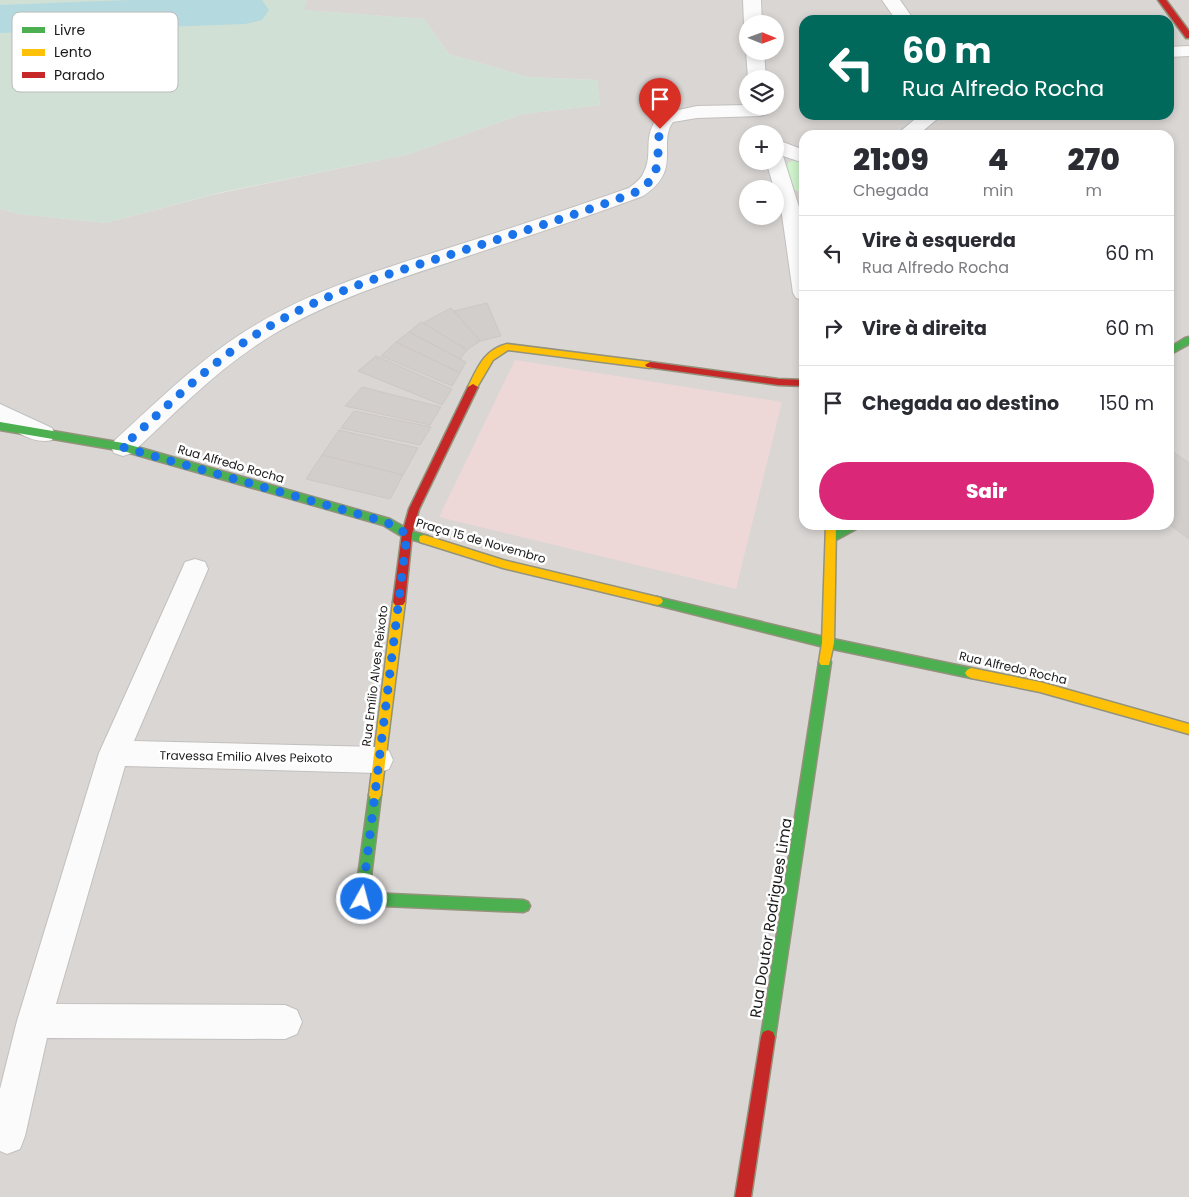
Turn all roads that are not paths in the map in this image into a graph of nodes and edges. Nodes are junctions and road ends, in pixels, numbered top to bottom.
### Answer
1 (752, 0) edge
2 (891, 0) edge
3 (1162, 0) edge
4 (753, 15) edge
5 (902, 15) edge
6 (1174, 15) edge
7 (1174, 15) edge
8 (1188, 33) edge
9 (1189, 51) edge
10 (1174, 52) edge
11 (739, 109) edge
12 (926, 120) edge
13 (912, 130) edge
14 (784, 149) edge
15 (799, 155) edge
16 (780, 170) edge
17 (798, 211) edge
18 (799, 225) edge
19 (1188, 340) edge
20 (1174, 342) edge
21 (1174, 349) edge
22 (799, 383) edge
23 (0, 412) edge
24 (0, 426) edge
25 (43, 434) junction
26 (122, 447) junction
27 (831, 530) edge
28 (845, 530) edge
29 (407, 534) junction
30 (832, 537) junction
31 (195, 569) dead end
32 (828, 643) junction
33 (1189, 729) edge
34 (114, 753) junction
35 (378, 760) junction
36 (523, 906) dead end
37 (34, 1021) junction
38 (285, 1022) dead end
39 (8, 1136) dead end
40 (743, 1197) edge

1 - 4 street
2 - 5 street
3 - 6 street
7 - 8 street
9 - 10 street
11 - 26 street
12 - 13 street
14 - 15 street
16 - 17 street
17 - 18 street
19 - 20 street
19 - 21 street
22 - 29 street, Praça 15 de Novembro
23 - 25 street
24 - 25 street, Rua Alfredo Rocha
25 - 26 street, Rua Alfredo Rocha
26 - 29 street, Rua Alfredo Rocha
27 - 30 street
28 - 30 street
29 - 32 street, Praça 15 de Novembro
29 - 35 street, Rua Emílio Alves Peixoto
30 - 32 street
31 - 34 street
32 - 33 street, Rua Alfredo Rocha
32 - 40 street, Rua Doutor Rodrigues Lima
34 - 35 street, Travessa Emilio Alves Peixoto
34 - 37 street
35 - 36 street, Rua Emílio Alves Peixoto
37 - 38 street
37 - 39 street

